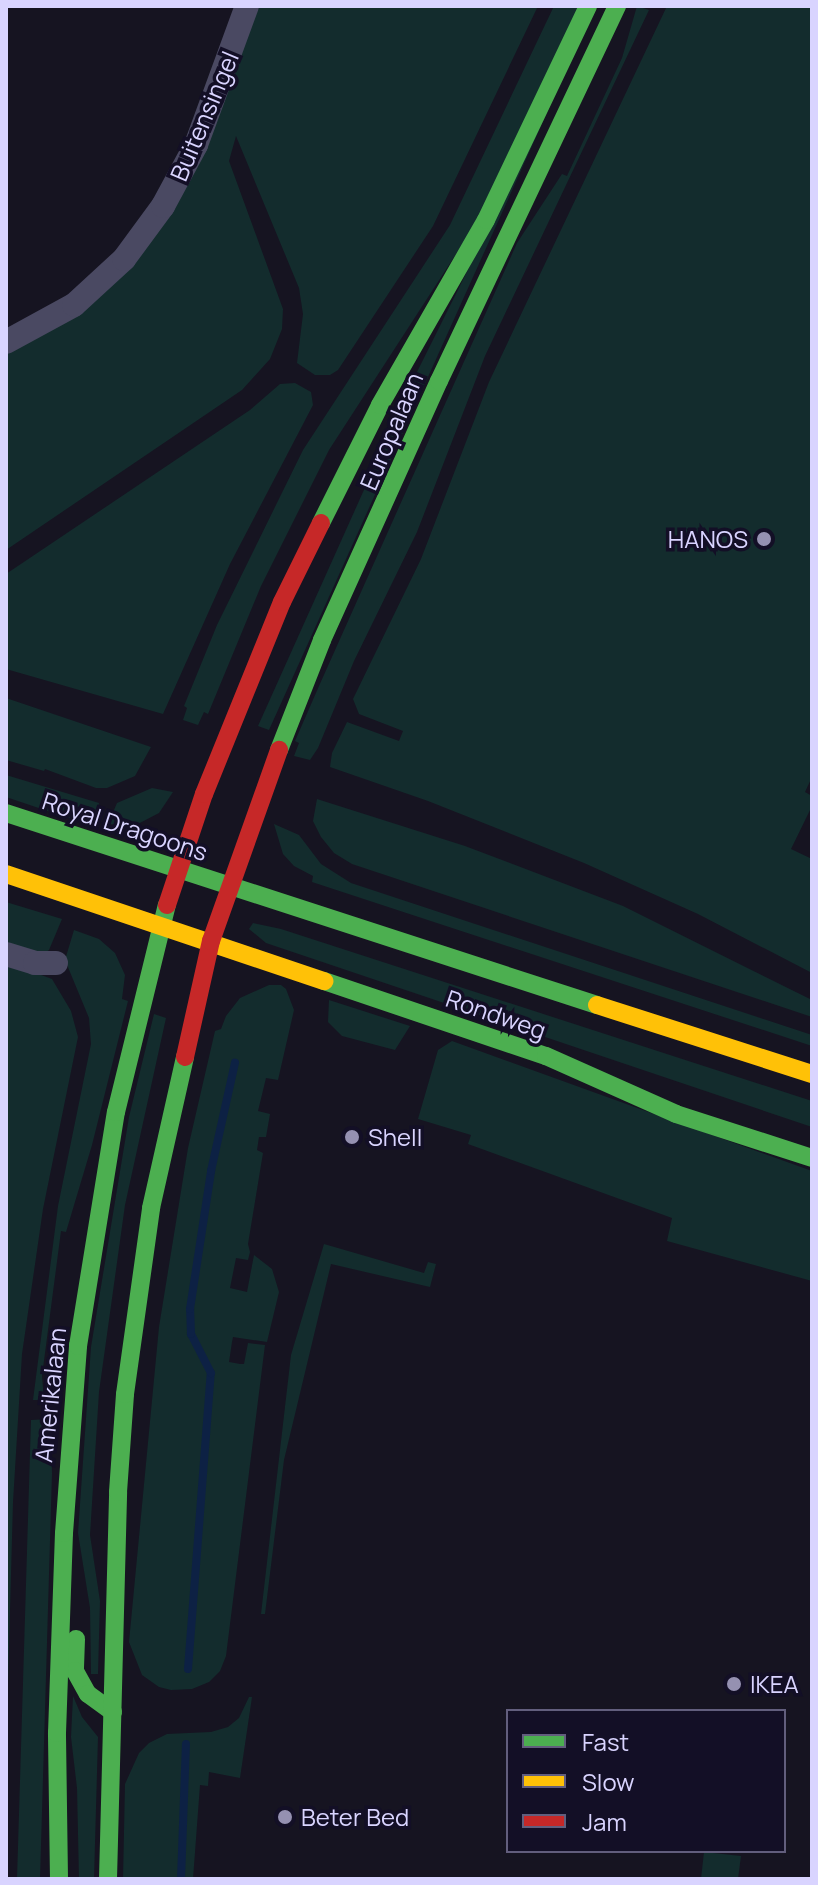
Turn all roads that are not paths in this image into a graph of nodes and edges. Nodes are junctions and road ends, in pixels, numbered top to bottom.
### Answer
1 (247, 6) edge
2 (588, 6) edge
3 (617, 6) edge
4 (6, 342) edge
5 (6, 813) edge
6 (179, 868) junction
7 (6, 874) edge
8 (229, 884) junction
9 (161, 923) junction
10 (211, 941) junction
11 (6, 954) edge
12 (56, 963) dead end
13 (812, 1074) edge
14 (812, 1158) edge
15 (64, 1533) junction
16 (113, 1712) junction
17 (59, 1879) edge
18 (108, 1879) edge

1 - 4 street, Buitensingel
2 - 6 main road, Europalaan
3 - 8 main road, Europalaan
5 - 6 main road, Royal Dragoons
6 - 8 main road, Royal Dragoons
6 - 9 main road, Europalaan
7 - 9 main road
8 - 10 main road, Europalaan
8 - 13 main road, Rondweg
9 - 10 main road, Rondweg
9 - 15 main road, Amerikalaan
10 - 14 main road, Rondweg
10 - 16 main road
11 - 12 street
15 - 16 main road
15 - 17 main road, Amerikalaan
16 - 18 main road

